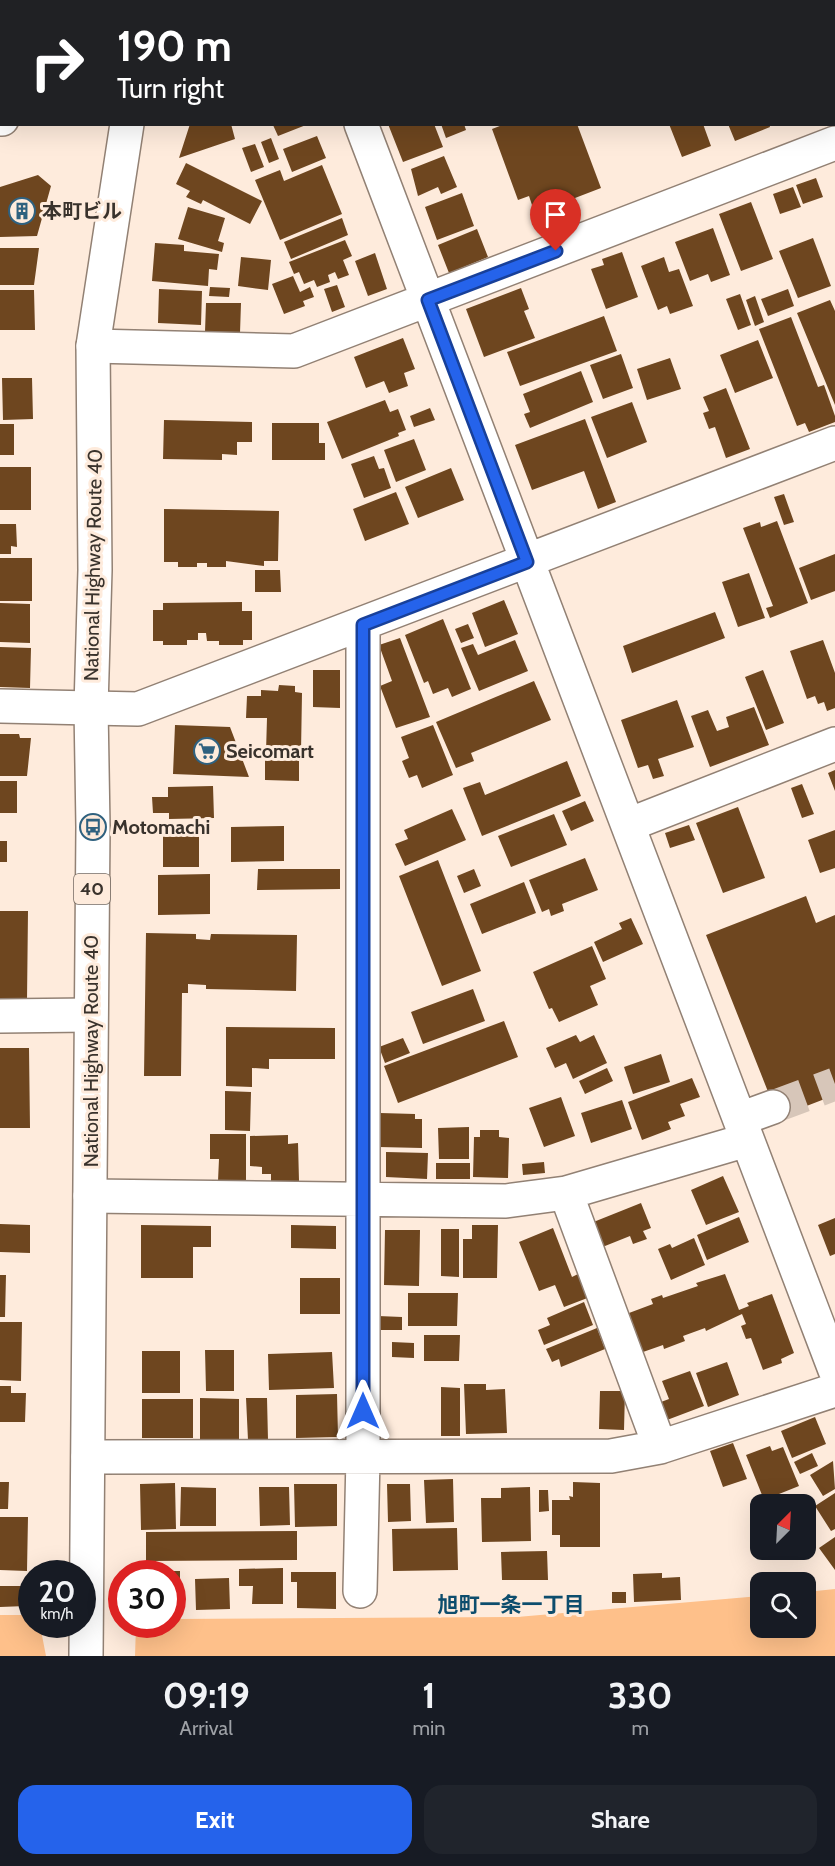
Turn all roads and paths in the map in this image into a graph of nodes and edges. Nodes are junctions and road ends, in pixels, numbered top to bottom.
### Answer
1 (127, 126) edge
2 (362, 126) edge
3 (835, 143) edge
4 (428, 300) junction
5 (93, 346) junction
6 (835, 444) edge
7 (527, 562) junction
8 (363, 625) junction
9 (0, 706) edge
10 (91, 707) junction
11 (835, 744) edge
12 (628, 825) junction
13 (0, 1016) edge
14 (90, 1016) junction
15 (773, 1107) tunnel mouth
16 (743, 1130) junction
17 (566, 1193) junction
18 (90, 1196) junction
19 (362, 1201) junction
20 (835, 1370) edge
21 (835, 1390) edge
22 (660, 1447) junction
23 (88, 1457) junction
24 (363, 1457) junction
25 (360, 1591) dead end
26 (86, 1656) edge

1 - 5 main road, National Highway Route 40 / 40
2 - 4 main road
3 - 4 main road
4 - 5 main road
4 - 7 main road
5 - 10 main road, National Highway Route 40 / 40
6 - 7 main road
7 - 8 main road
7 - 12 main road
8 - 10 main road
8 - 19 main road
9 - 10 main road
10 - 14 main road, National Highway Route 40 / 40
11 - 12 main road
12 - 16 main road
13 - 14 main road
14 - 18 main road, National Highway Route 40 / 40
15 - 16 main road
16 - 17 main road
16 - 20 main road
17 - 19 main road
17 - 22 main road
18 - 19 main road
18 - 23 main road, National Highway Route 40 / 40
19 - 24 main road
21 - 22 main road
22 - 24 main road
23 - 24 main road
23 - 26 main road, National Highway Route 40 / 40
24 - 25 main road

